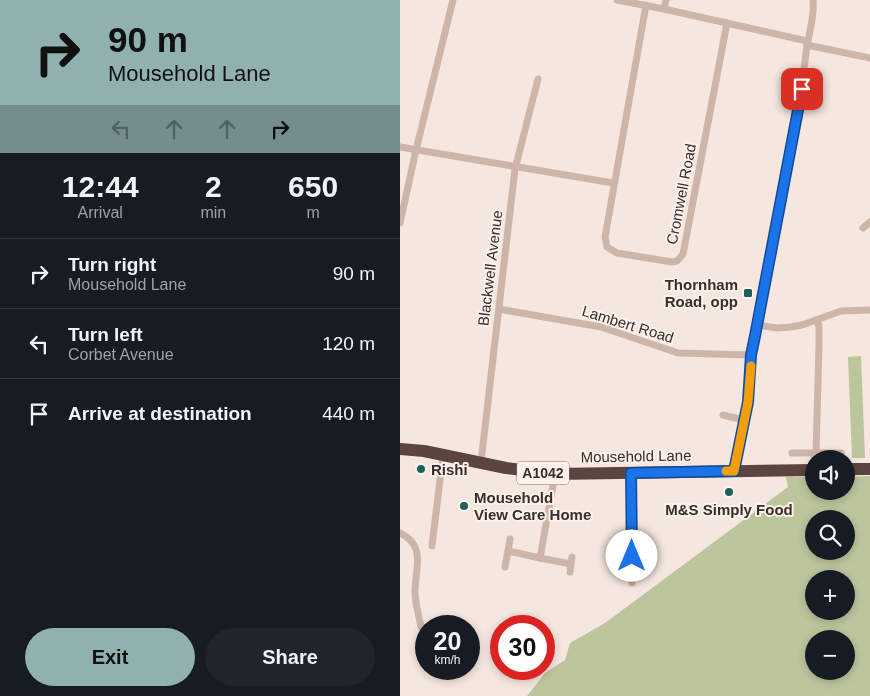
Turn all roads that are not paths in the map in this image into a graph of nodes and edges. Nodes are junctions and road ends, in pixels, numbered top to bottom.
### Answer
1 (453, 0) edge
2 (617, 0) edge
3 (666, 0) edge
4 (813, 0) edge
5 (646, 5) junction
6 (664, 9) junction
7 (726, 23) junction
8 (807, 43) junction
9 (870, 58) edge
10 (538, 79) dead end
11 (400, 148) edge
12 (416, 150) junction
13 (516, 167) junction
14 (613, 183) junction
15 (870, 222) edge
16 (400, 223) edge
17 (863, 228) dead end
18 (499, 309) junction
19 (870, 310) edge
20 (817, 320) junction
21 (757, 325) junction
22 (751, 355) junction
23 (723, 415) dead end
24 (744, 420) junction
25 (400, 449) edge
26 (816, 450) edge
27 (792, 453) dead end
28 (805, 453) edge
29 (443, 455) junction
30 (481, 462) junction
31 (855, 469) edge
32 (870, 469) edge
33 (805, 470) edge
34 (734, 471) junction
35 (631, 473) junction
36 (554, 474) junction
37 (400, 533) edge
38 (510, 539) dead end
39 (432, 546) dead end
40 (508, 551) junction
41 (540, 558) junction
42 (505, 567) dead end
43 (570, 572) dead end
44 (632, 583) dead end
45 (420, 615) edge

1 - 12 street
2 - 5 street
3 - 6 street
4 - 8 street
5 - 6 street
5 - 14 street, Cromwell Road
6 - 7 street
7 - 8 street
7 - 14 street, Cromwell Road
8 - 9 street
8 - 21 street
10 - 13 street, Blackwell Avenue
11 - 12 street
12 - 13 street
12 - 16 street
13 - 14 street
13 - 18 street, Blackwell Avenue
15 - 17 street
18 - 22 street, Lambert Road
18 - 30 street, Blackwell Avenue
19 - 20 street
20 - 21 street
20 - 26 street
21 - 22 street
22 - 24 street
23 - 24 street
24 - 34 street
25 - 29 highway, Mousehold Lane / A1042
27 - 28 street
29 - 30 highway, Mousehold Lane / A1042
29 - 39 street
30 - 36 highway, Mousehold Lane / A1042
31 - 32 highway
33 - 34 highway, Mousehold Lane / A1042
34 - 35 highway, Mousehold Lane / A1042
35 - 36 highway, Mousehold Lane / A1042
35 - 44 street
36 - 41 street
37 - 45 street
38 - 40 street
40 - 41 street
40 - 42 street
41 - 43 street

